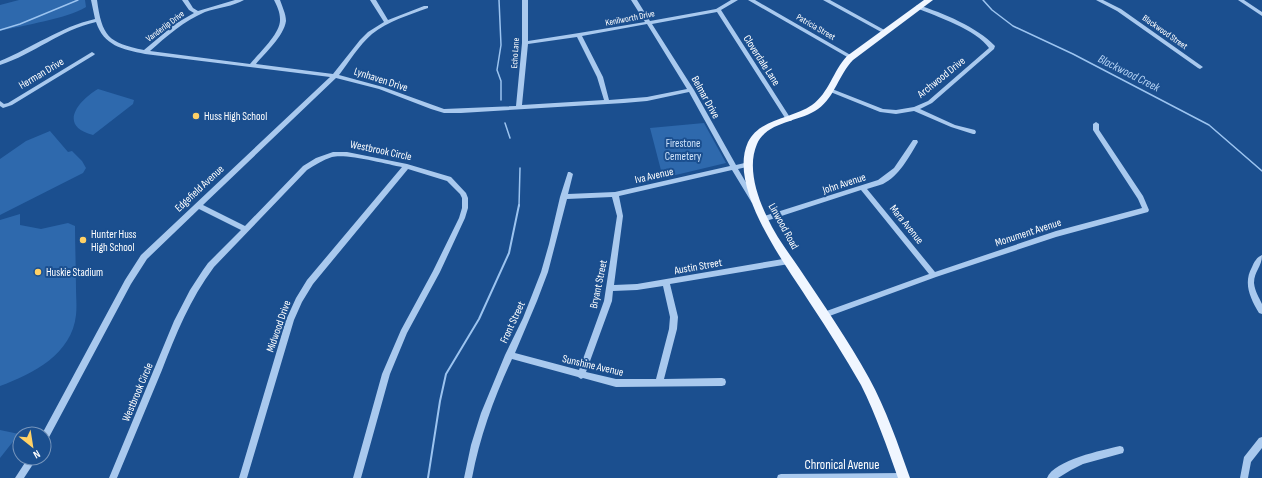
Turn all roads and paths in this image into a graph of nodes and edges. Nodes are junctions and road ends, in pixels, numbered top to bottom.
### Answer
1 (94, 0) edge
2 (185, 0) edge
3 (241, 0) edge
4 (277, 0) edge
5 (373, 0) edge
6 (525, 0) edge
7 (634, 0) edge
8 (735, 0) edge
9 (751, 0) edge
10 (826, 0) edge
11 (929, 0) edge
12 (1100, 0) edge
13 (1241, 0) edge
14 (426, 7) dead end
15 (918, 7) junction
16 (718, 10) junction
17 (197, 13) junction
18 (1262, 14) edge
19 (97, 20) junction
20 (387, 22) junction
21 (648, 22) junction
22 (885, 32) junction
23 (579, 35) junction
24 (525, 43) junction
25 (145, 52) junction
26 (92, 54) dead end
27 (851, 57) junction
28 (0, 63) edge
29 (252, 65) junction
30 (1200, 67) dead end
31 (335, 76) junction
32 (691, 90) junction
33 (830, 90) junction
34 (607, 102) junction
35 (0, 103) edge
36 (519, 107) junction
37 (915, 109) junction
38 (789, 120) junction
39 (1096, 124) dead end
40 (973, 132) dead end
41 (915, 142) dead end
42 (748, 164) junction
43 (406, 166) junction
44 (734, 167) junction
45 (570, 174) dead end
46 (863, 188) junction
47 (615, 194) junction
48 (563, 197) junction
49 (757, 204) junction
50 (198, 206) junction
51 (763, 219) junction
52 (245, 229) junction
53 (1262, 258) edge
54 (789, 261) junction
55 (934, 275) junction
56 (666, 282) junction
57 (611, 288) junction
58 (1262, 312) edge
59 (824, 315) junction
60 (508, 355) junction
61 (581, 375) junction
62 (722, 382) dead end
63 (659, 383) junction
64 (50, 426) edge
65 (1262, 441) edge
66 (1120, 450) dead end
67 (27, 466) edge
68 (904, 477) edge
69 (19, 478) edge
70 (113, 478) edge
71 (243, 478) edge
72 (357, 478) edge
73 (468, 478) edge
74 (781, 478) edge
75 (787, 478) edge
76 (1051, 478) edge
77 (1244, 478) edge

1 - 19 street, Lynhaven Drive
2 - 17 street
3 - 17 street, Vanderlip Drive
4 - 29 street
5 - 20 street
6 - 24 street, Echo Lane
7 - 21 street, Belmar Drive
8 - 16 street, Kenilworth Drive
9 - 27 street, Patricia Street
10 - 22 street
11 - 15 main road, Linwood Road
12 - 30 street, Blackwood Street
13 - 18 street
14 - 20 street, Edgefield Avenue
15 - 22 main road, Linwood Road
15 - 37 street, Archwood Drive
16 - 21 street, Kenilworth Drive
16 - 38 street, Cloverdale Lane
17 - 25 street, Vanderlip Drive
19 - 25 street, Lynhaven Drive
19 - 28 street
20 - 31 street, Edgefield Avenue
21 - 23 street, Kenilworth Drive
21 - 32 street, Belmar Drive
22 - 27 main road, Linwood Road
23 - 24 street, Kenilworth Drive
23 - 34 street
24 - 36 street, Echo Lane
25 - 29 street, Lynhaven Drive
26 - 35 street, Herman Drive
27 - 33 main road, Linwood Road
29 - 31 street, Lynhaven Drive
31 - 36 street, Lynhaven Drive
31 - 50 street, Edgefield Avenue
32 - 34 street, Lynhaven Drive
32 - 44 street, Belmar Drive
33 - 37 street, Archwood Drive
33 - 38 main road, Linwood Road
34 - 36 street, Lynhaven Drive
37 - 40 street
38 - 42 main road, Linwood Road
39 - 55 street, Monument Avenue
41 - 46 street, John Avenue
42 - 44 street, Iva Avenue
42 - 49 main road, Linwood Road
43 - 52 street, Westbrook Circle
43 - 71 street, Midwood Drive
43 - 72 street, Westbrook Circle
44 - 47 street, Iva Avenue
44 - 49 street, Belmar Drive
45 - 48 street, Front Street
46 - 51 street, John Avenue
46 - 55 street, Mara Avenue
47 - 48 street, Iva Avenue
47 - 57 street, Bryant Street
48 - 60 street, Front Street
49 - 51 main road, Linwood Road
50 - 52 street
50 - 64 street, Edgefield Avenue
51 - 54 main road, Linwood Road
52 - 70 street, Westbrook Circle
53 - 58 street
54 - 56 street, Austin Street
54 - 59 main road, Linwood Road
55 - 59 street, Monument Avenue
56 - 57 street, Austin Street
56 - 63 street
57 - 61 street, Bryant Street
59 - 68 main road, Linwood Road
60 - 61 street, Sunshine Avenue
60 - 73 street, Front Street
61 - 63 street, Sunshine Avenue
62 - 63 street, Sunshine Avenue
65 - 77 street
66 - 76 street
67 - 69 street
68 - 75 street, Chronical Avenue
74 - 75 street, Chronical Avenue

